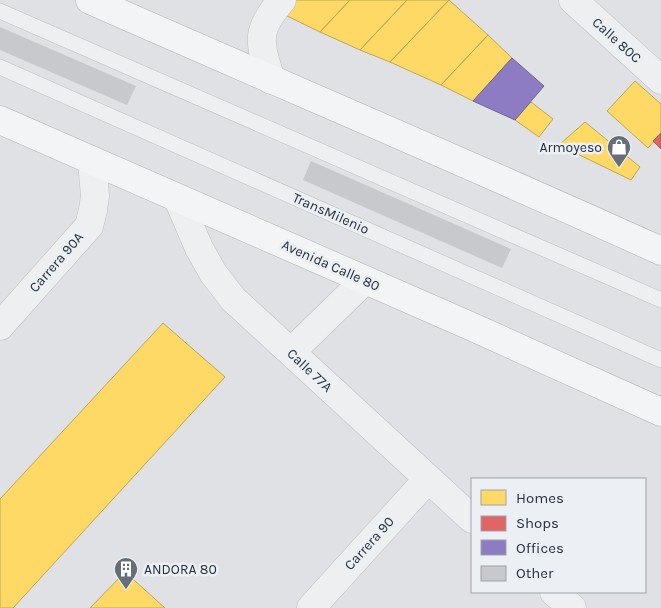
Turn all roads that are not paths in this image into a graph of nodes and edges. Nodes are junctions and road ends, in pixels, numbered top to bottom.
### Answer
1 (90, 0) edge
2 (282, 0) edge
3 (573, 0) edge
4 (0, 11) edge
5 (0, 67) edge
6 (271, 80) junction
7 (661, 80) edge
8 (0, 120) edge
9 (92, 161) junction
10 (178, 199) junction
11 (661, 251) edge
12 (365, 280) junction
13 (661, 300) edge
14 (0, 326) edge
15 (291, 352) junction
16 (661, 360) edge
17 (661, 412) edge
18 (428, 479) junction
19 (471, 518) edge
20 (555, 593) edge
21 (311, 608) edge
22 (572, 608) edge

1 - 6 highway
2 - 6 street
3 - 7 street, Calle 80C
4 - 13 lane
5 - 16 lane, TransMilenio
6 - 11 highway
8 - 9 highway, Avenida Calle 80
9 - 10 highway, Avenida Calle 80
9 - 14 street, Carrera 90A
10 - 12 highway, Avenida Calle 80
10 - 15 street, Calle 77A
12 - 15 street
12 - 17 highway, Avenida Calle 80
15 - 18 street, Calle 77A
18 - 19 street, Calle 77A
18 - 21 street, Carrera 90
20 - 22 street

